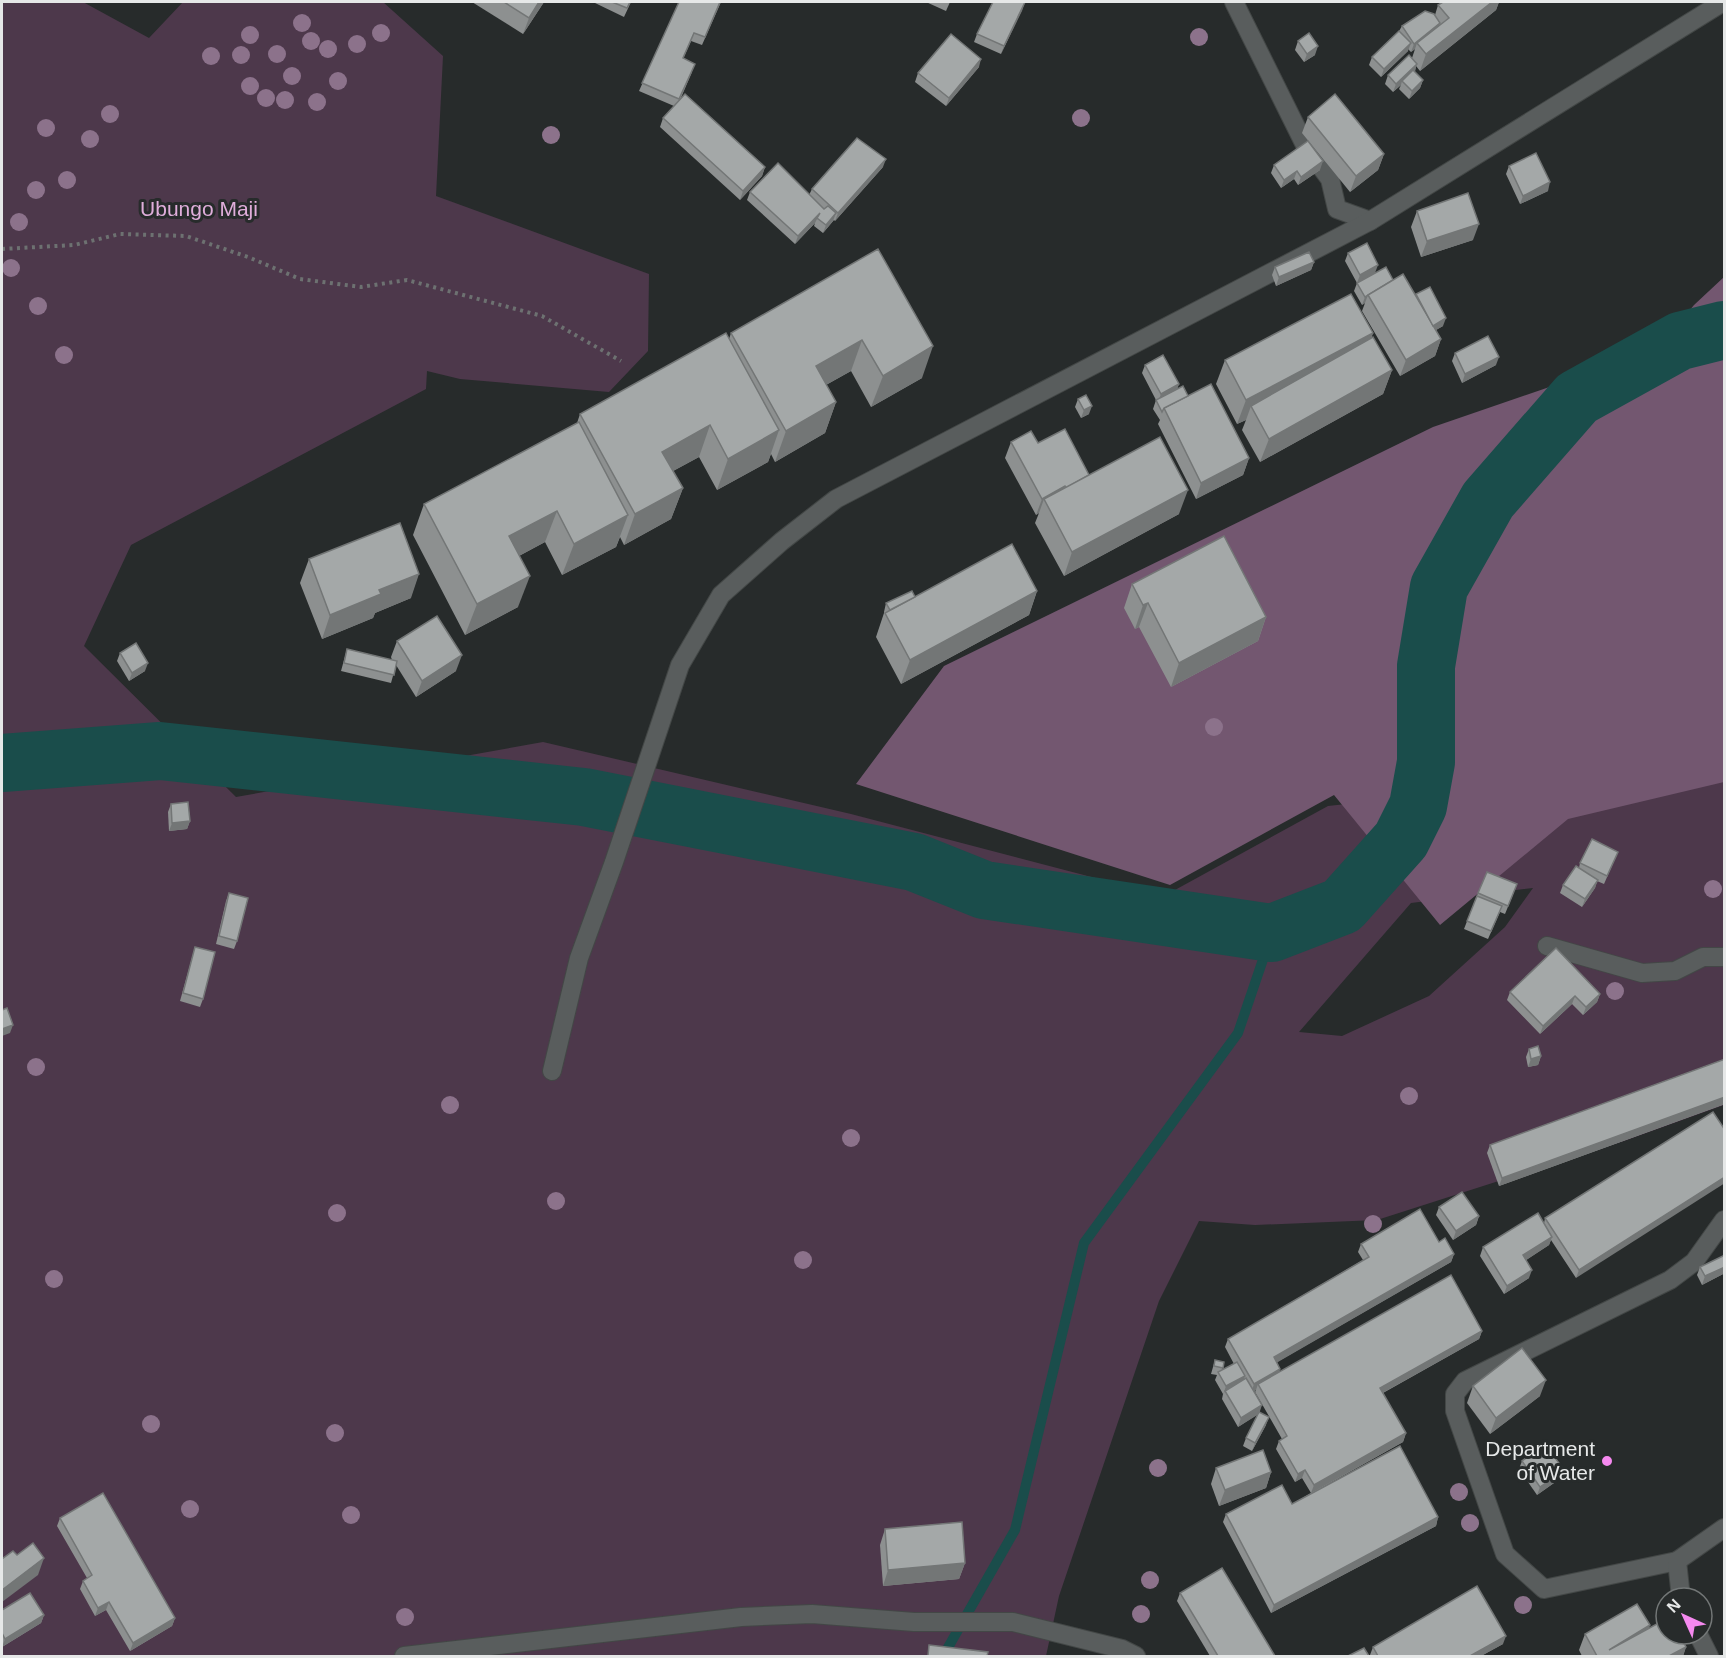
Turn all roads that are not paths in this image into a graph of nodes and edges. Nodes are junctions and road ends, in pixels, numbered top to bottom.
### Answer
1 (1234, 2) edge
2 (1723, 2) edge
3 (1370, 221) junction
4 (1547, 945) dead end
5 (1725, 957) edge
6 (552, 1071) dead end
7 (1725, 1220) edge
8 (1725, 1528) edge
9 (1677, 1561) junction
10 (1680, 1586) edge
11 (404, 1656) edge
12 (1136, 1656) edge

1 - 3 street
2 - 3 street
3 - 6 street
4 - 5 street
7 - 9 street
8 - 9 street
9 - 10 street
11 - 12 street

